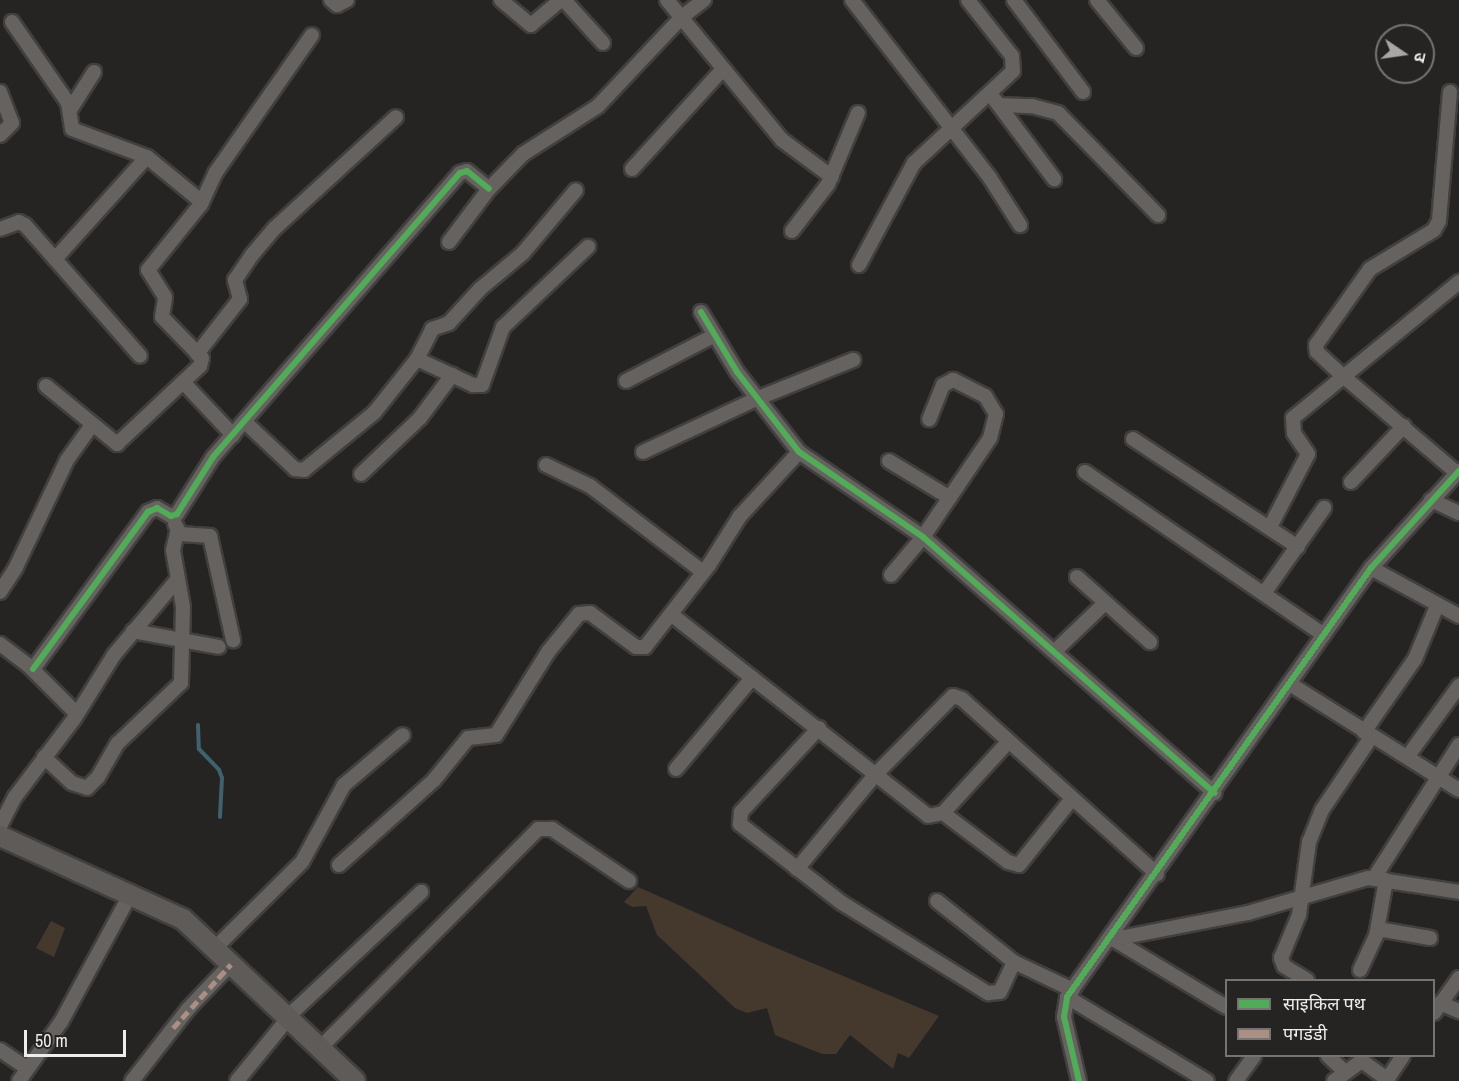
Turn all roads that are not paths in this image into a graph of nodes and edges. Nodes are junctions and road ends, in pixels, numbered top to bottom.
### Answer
1 (331, 0) edge
2 (347, 0) edge
3 (501, 0) edge
4 (563, 0) edge
5 (668, 0) edge
6 (704, 0) edge
7 (852, 0) edge
8 (968, 0) edge
9 (1014, 0) edge
10 (1097, 0) edge
11 (682, 17) junction
12 (12, 22) dead end
13 (312, 35) dead end
14 (603, 43) dead end
15 (1136, 48) dead end
16 (723, 69) junction
17 (94, 72) dead end
18 (0, 92) edge
19 (1083, 92) dead end
20 (1450, 92) dead end
21 (990, 93) junction
22 (999, 105) junction
23 (70, 111) junction
24 (858, 113) dead end
25 (396, 117) dead end
26 (949, 130) junction
27 (0, 135) edge
28 (147, 157) junction
29 (633, 169) dead end
30 (831, 177) junction
31 (1054, 180) dead end
32 (489, 189) junction
33 (576, 190) dead end
34 (202, 202) junction
35 (1158, 215) dead end
36 (1020, 225) dead end
37 (0, 229) edge
38 (792, 231) dead end
39 (449, 242) dead end
40 (588, 247) dead end
41 (55, 259) junction
42 (859, 265) dead end
43 (1459, 282) edge
44 (701, 312) dead end
45 (715, 335) junction
46 (198, 354) junction
47 (140, 356) dead end
48 (417, 359) junction
49 (853, 360) dead end
50 (452, 375) junction
51 (1343, 376) junction
52 (626, 381) dead end
53 (183, 382) junction
54 (46, 386) dead end
55 (756, 399) junction
56 (929, 418) dead end
57 (245, 422) junction
58 (92, 425) junction
59 (1404, 426) junction
60 (233, 435) junction
61 (1133, 439) dead end
62 (643, 452) dead end
63 (799, 452) junction
64 (889, 460) dead end
65 (546, 465) dead end
66 (1085, 472) dead end
67 (1458, 472) edge
68 (361, 474) dead end
69 (1351, 482) dead end
70 (950, 498) junction
71 (1431, 500) junction
72 (1324, 508) dead end
73 (1459, 513) edge
74 (174, 516) junction
75 (1270, 527) junction
76 (177, 532) junction
77 (923, 537) junction
78 (1298, 547) junction
79 (1371, 568) junction
80 (703, 572) junction
81 (891, 575) dead end
82 (1077, 577) dead end
83 (177, 580) junction
84 (0, 592) edge
85 (1265, 592) junction
86 (1105, 603) junction
87 (1437, 606) junction
88 (672, 615) junction
89 (1459, 616) edge
90 (133, 631) junction
91 (1324, 635) junction
92 (233, 640) dead end
93 (1150, 642) dead end
94 (183, 643) junction
95 (0, 644) edge
96 (219, 647) dead end
97 (1055, 651) junction
98 (33, 669) junction
99 (752, 678) junction
100 (1290, 684) junction
101 (1459, 686) edge
102 (77, 714) junction
103 (819, 728) junction
104 (1368, 734) junction
105 (403, 735) dead end
106 (1008, 742) junction
107 (1459, 745) edge
108 (1408, 756) junction
109 (44, 757) junction
110 (676, 769) dead end
111 (875, 775) junction
112 (1440, 777) junction
113 (1459, 790) edge
114 (1214, 793) junction
115 (1071, 800) junction
116 (943, 813) junction
117 (0, 826) edge
118 (0, 836) edge
119 (339, 865) dead end
120 (797, 869) junction
121 (1157, 874) junction
122 (1380, 879) junction
123 (630, 880) dead end
124 (421, 892) dead end
125 (1459, 892) edge
126 (130, 894) junction
127 (1300, 896) junction
128 (937, 901) dead end
129 (1378, 929) junction
130 (1430, 938) dead end
131 (1111, 940) junction
132 (215, 948) junction
133 (1014, 962) junction
134 (231, 964) junction
135 (1360, 970) dead end
136 (1459, 978) edge
137 (1304, 979) edge
138 (1070, 993) junction
139 (1225, 1006) edge
140 (1437, 1008) edge
141 (1459, 1011) edge
142 (288, 1018) junction
143 (320, 1048) junction
144 (0, 1050) edge
145 (1253, 1057) edge
146 (1329, 1057) edge
147 (1402, 1057) edge
148 (27, 1068) junction
149 (1345, 1072) junction
150 (1079, 1075) edge
151 (346, 1078) edge
152 (1387, 1080) edge
153 (19, 1081) edge
154 (132, 1081) edge
155 (237, 1081) edge
156 (1088, 1081) edge
157 (1207, 1081) edge
158 (1236, 1081) edge
159 (1334, 1081) edge

1 - 2 street
3 - 4 street
4 - 14 street
5 - 11 street
6 - 11 street
7 - 26 street
8 - 21 street
9 - 19 street
10 - 15 street
11 - 16 street
11 - 32 street
12 - 23 street
13 - 34 street
16 - 29 street
16 - 30 street
17 - 23 street
18 - 27 street
20 - 51 street
21 - 22 street
21 - 26 street
22 - 31 street
22 - 35 street
23 - 28 street
24 - 30 street
25 - 46 street
26 - 36 street
26 - 42 street
28 - 34 street
28 - 41 street
30 - 38 street
32 - 39 street
32 - 57 street
33 - 48 street
34 - 46 street
37 - 41 street
40 - 50 street
41 - 47 street
43 - 51 street
44 - 45 street
45 - 52 street
45 - 55 street
46 - 53 street
48 - 50 street
48 - 57 street
49 - 55 street
50 - 68 street
51 - 59 street
51 - 75 street
53 - 58 street
53 - 60 street
54 - 58 street
55 - 62 street
55 - 63 street
56 - 70 street
57 - 60 street
58 - 84 street
59 - 67 street
59 - 69 street
60 - 74 street
61 - 75 street
63 - 77 street
63 - 80 street
64 - 70 street
65 - 80 street
66 - 85 street
67 - 71 street
70 - 77 street
71 - 73 street
71 - 79 street
72 - 78 street
74 - 76 street
74 - 98 street
75 - 78 street
76 - 83 street
76 - 92 street
77 - 81 street
77 - 97 street
78 - 85 street
79 - 87 street
79 - 91 street
80 - 88 street
82 - 86 street
83 - 90 street
83 - 94 street
85 - 91 street
86 - 93 street
86 - 97 street
87 - 89 street
87 - 104 street
88 - 99 street
88 - 119 street
90 - 94 street
90 - 102 street
91 - 100 street
94 - 96 street
94 - 109 street
95 - 98 street
97 - 114 street
98 - 102 street
99 - 103 street
99 - 110 street
100 - 104 street
100 - 114 street
101 - 108 street
102 - 109 street
103 - 111 street
103 - 120 street
104 - 108 street
104 - 127 street
105 - 132 street
106 - 111 street
106 - 115 street
106 - 116 street
107 - 112 street
108 - 112 street
109 - 117 street
111 - 116 street
111 - 120 street
112 - 113 street
112 - 122 street
114 - 121 street
115 - 116 street
115 - 121 street
118 - 126 main road
120 - 133 street
121 - 131 street
122 - 125 street
122 - 127 street
122 - 129 street
123 - 143 street
124 - 142 street
126 - 132 main road
126 - 148 street
127 - 131 street
127 - 137 street
128 - 133 street
129 - 130 street
129 - 135 street
131 - 138 street
131 - 139 street
132 - 134 main road
133 - 138 street
134 - 142 main road
134 - 154 street
136 - 140 street
138 - 150 street
138 - 157 street
140 - 141 street
142 - 143 main road
142 - 155 street
143 - 151 main road
144 - 148 street
145 - 158 street
146 - 149 street
147 - 152 street
148 - 153 street
149 - 152 street
149 - 159 street
150 - 156 street

